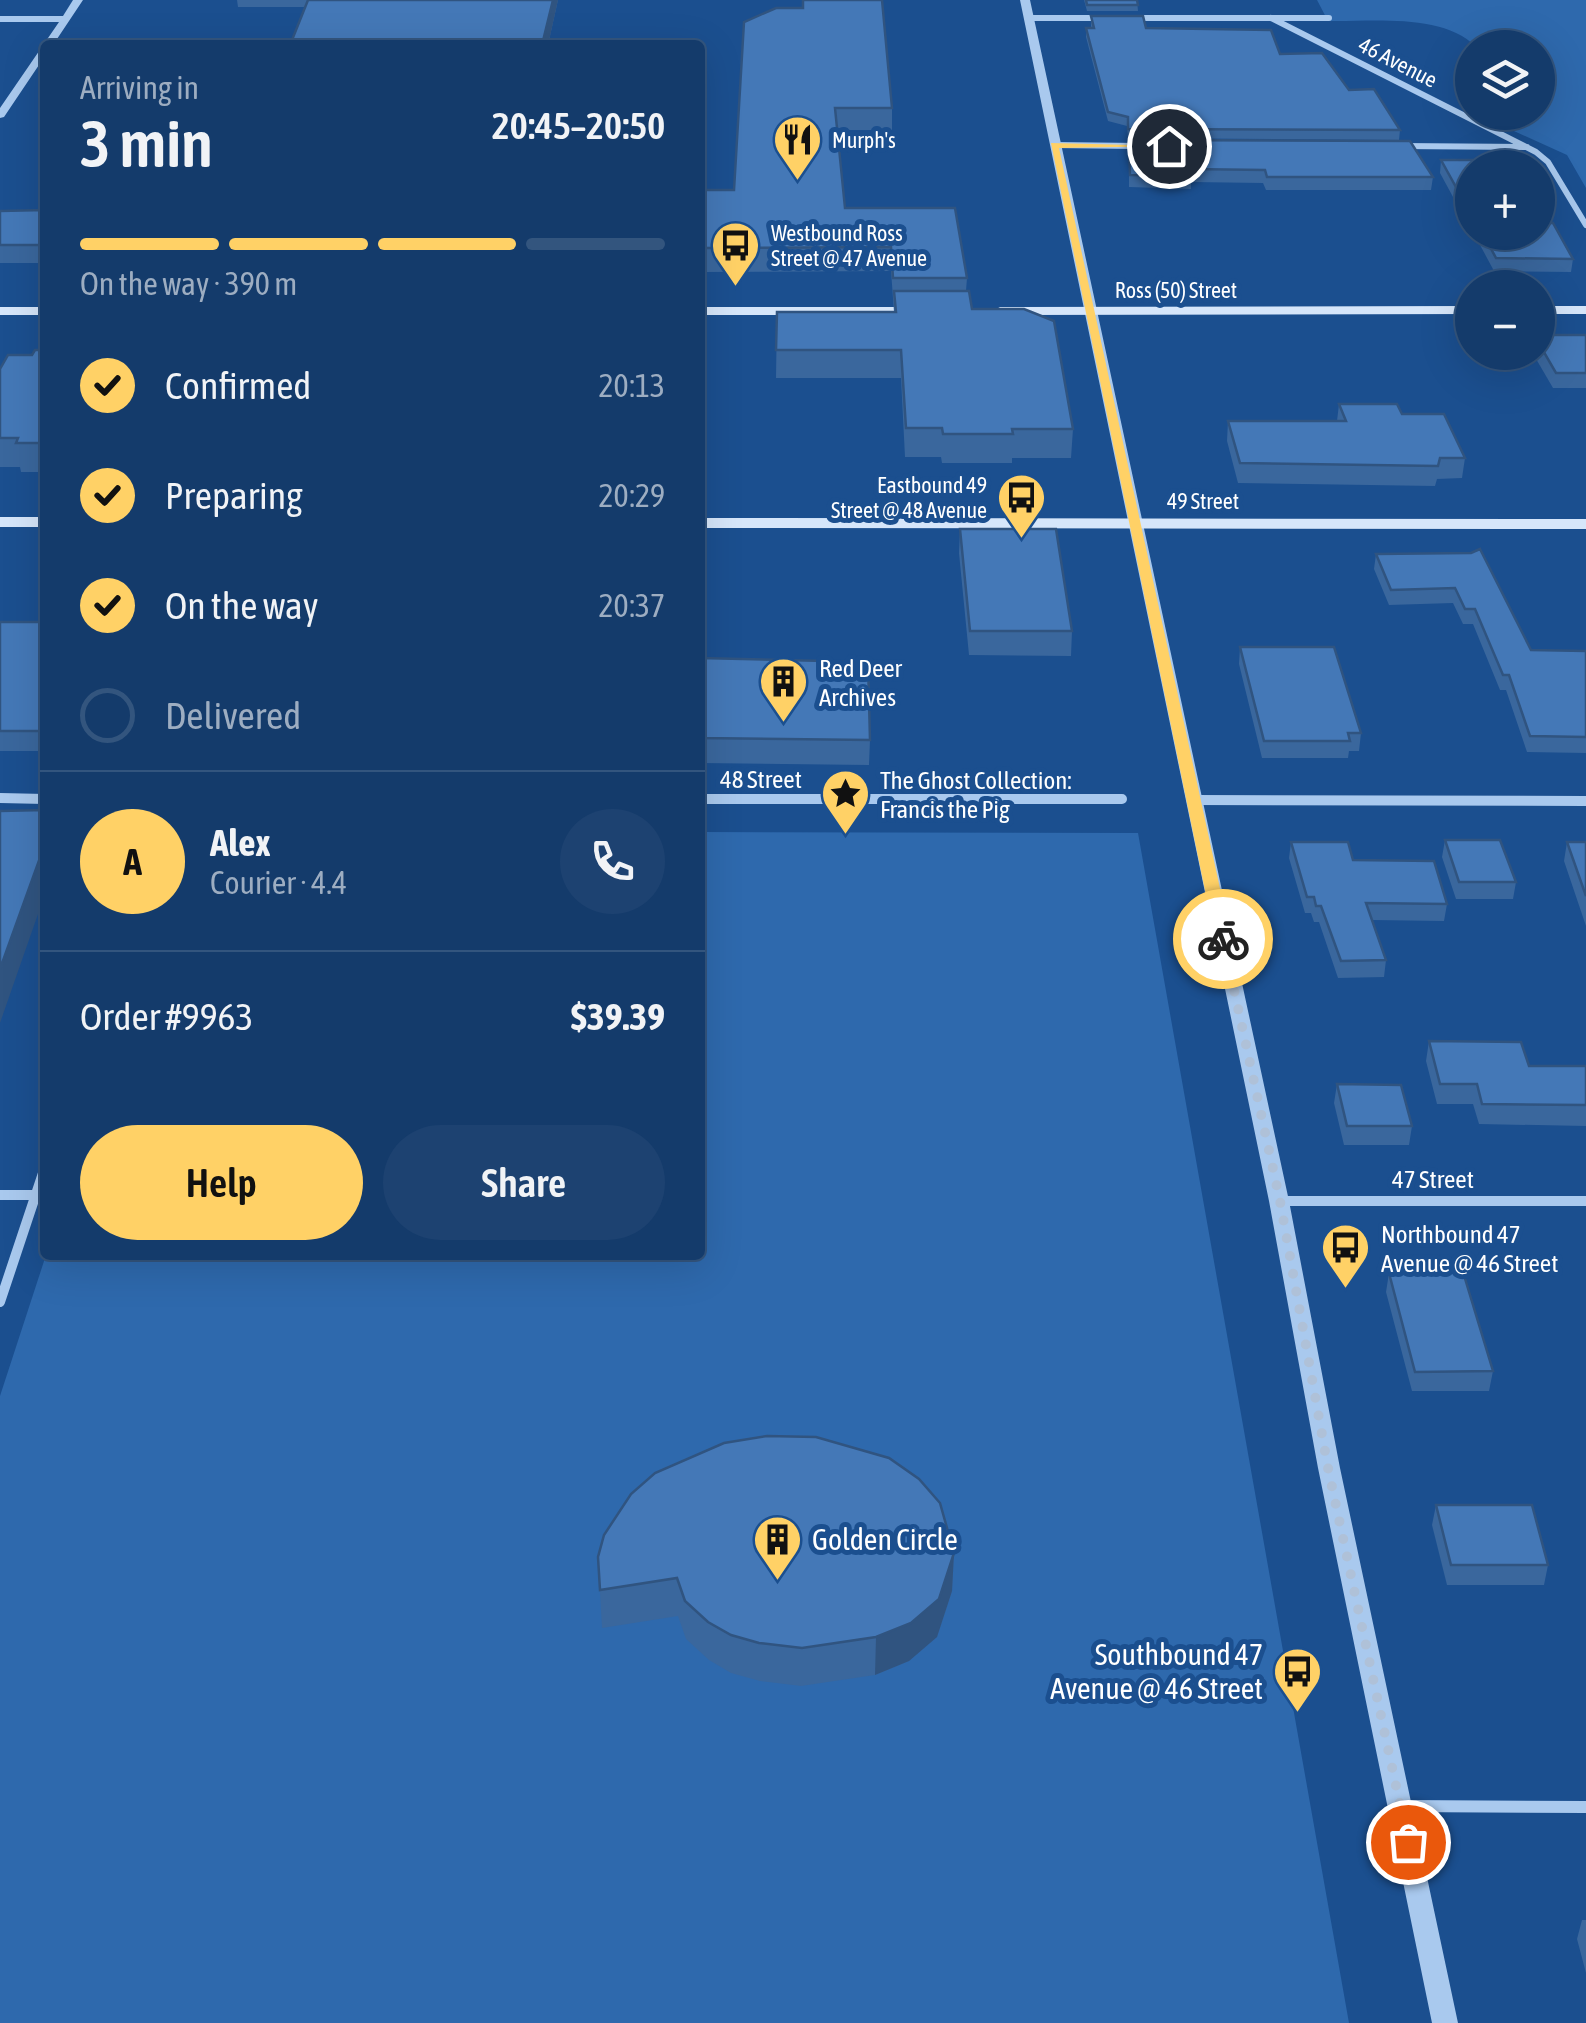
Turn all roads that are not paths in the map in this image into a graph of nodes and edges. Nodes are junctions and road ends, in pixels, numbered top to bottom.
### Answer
1 (78, 0) edge
2 (1024, 0) edge
3 (1028, 18) junction
4 (1271, 18) junction
5 (1329, 18) dead end
6 (0, 19) edge
7 (66, 19) junction
8 (51, 40) edge
9 (40, 56) edge
10 (0, 115) edge
11 (1054, 145) junction
12 (1149, 146) edge
13 (1388, 146) edge
14 (1526, 146) junction
15 (1586, 225) edge
16 (984, 310) edge
17 (1088, 310) junction
18 (1455, 310) edge
19 (1555, 310) edge
20 (1586, 310) edge
21 (0, 311) edge
22 (40, 311) edge
23 (705, 311) edge
24 (945, 311) edge
25 (0, 522) edge
26 (40, 522) edge
27 (705, 523) edge
28 (1133, 524) junction
29 (1586, 524) edge
30 (0, 798) edge
31 (40, 798) edge
32 (705, 799) edge
33 (1122, 799) dead end
34 (1193, 800) junction
35 (1586, 802) edge
36 (40, 1181) edge
37 (0, 1195) edge
38 (35, 1195) junction
39 (1280, 1201) junction
40 (1586, 1201) edge
41 (0, 1302) edge
42 (1401, 1806) junction
43 (1586, 1808) edge
44 (1446, 2023) edge

1 - 7 street
2 - 3 street
3 - 4 street
3 - 11 street
4 - 5 street
4 - 14 street, 46 Avenue
6 - 7 street
7 - 8 street
9 - 10 street
11 - 12 street
11 - 17 street
13 - 14 street
14 - 15 street, 46 Avenue
16 - 17 main road, Ross (50) Street
17 - 18 main road, Ross (50) Street
17 - 28 street
19 - 20 main road
21 - 22 main road
23 - 24 main road
25 - 26 main road
27 - 28 main road, 49 Street
28 - 29 main road, 49 Street
28 - 34 street
30 - 31 street
32 - 33 street, 48 Street
34 - 35 street
34 - 39 street
36 - 38 street
37 - 38 street
38 - 41 street
39 - 40 street, 47 Street
39 - 42 street
42 - 43 street
42 - 44 street

